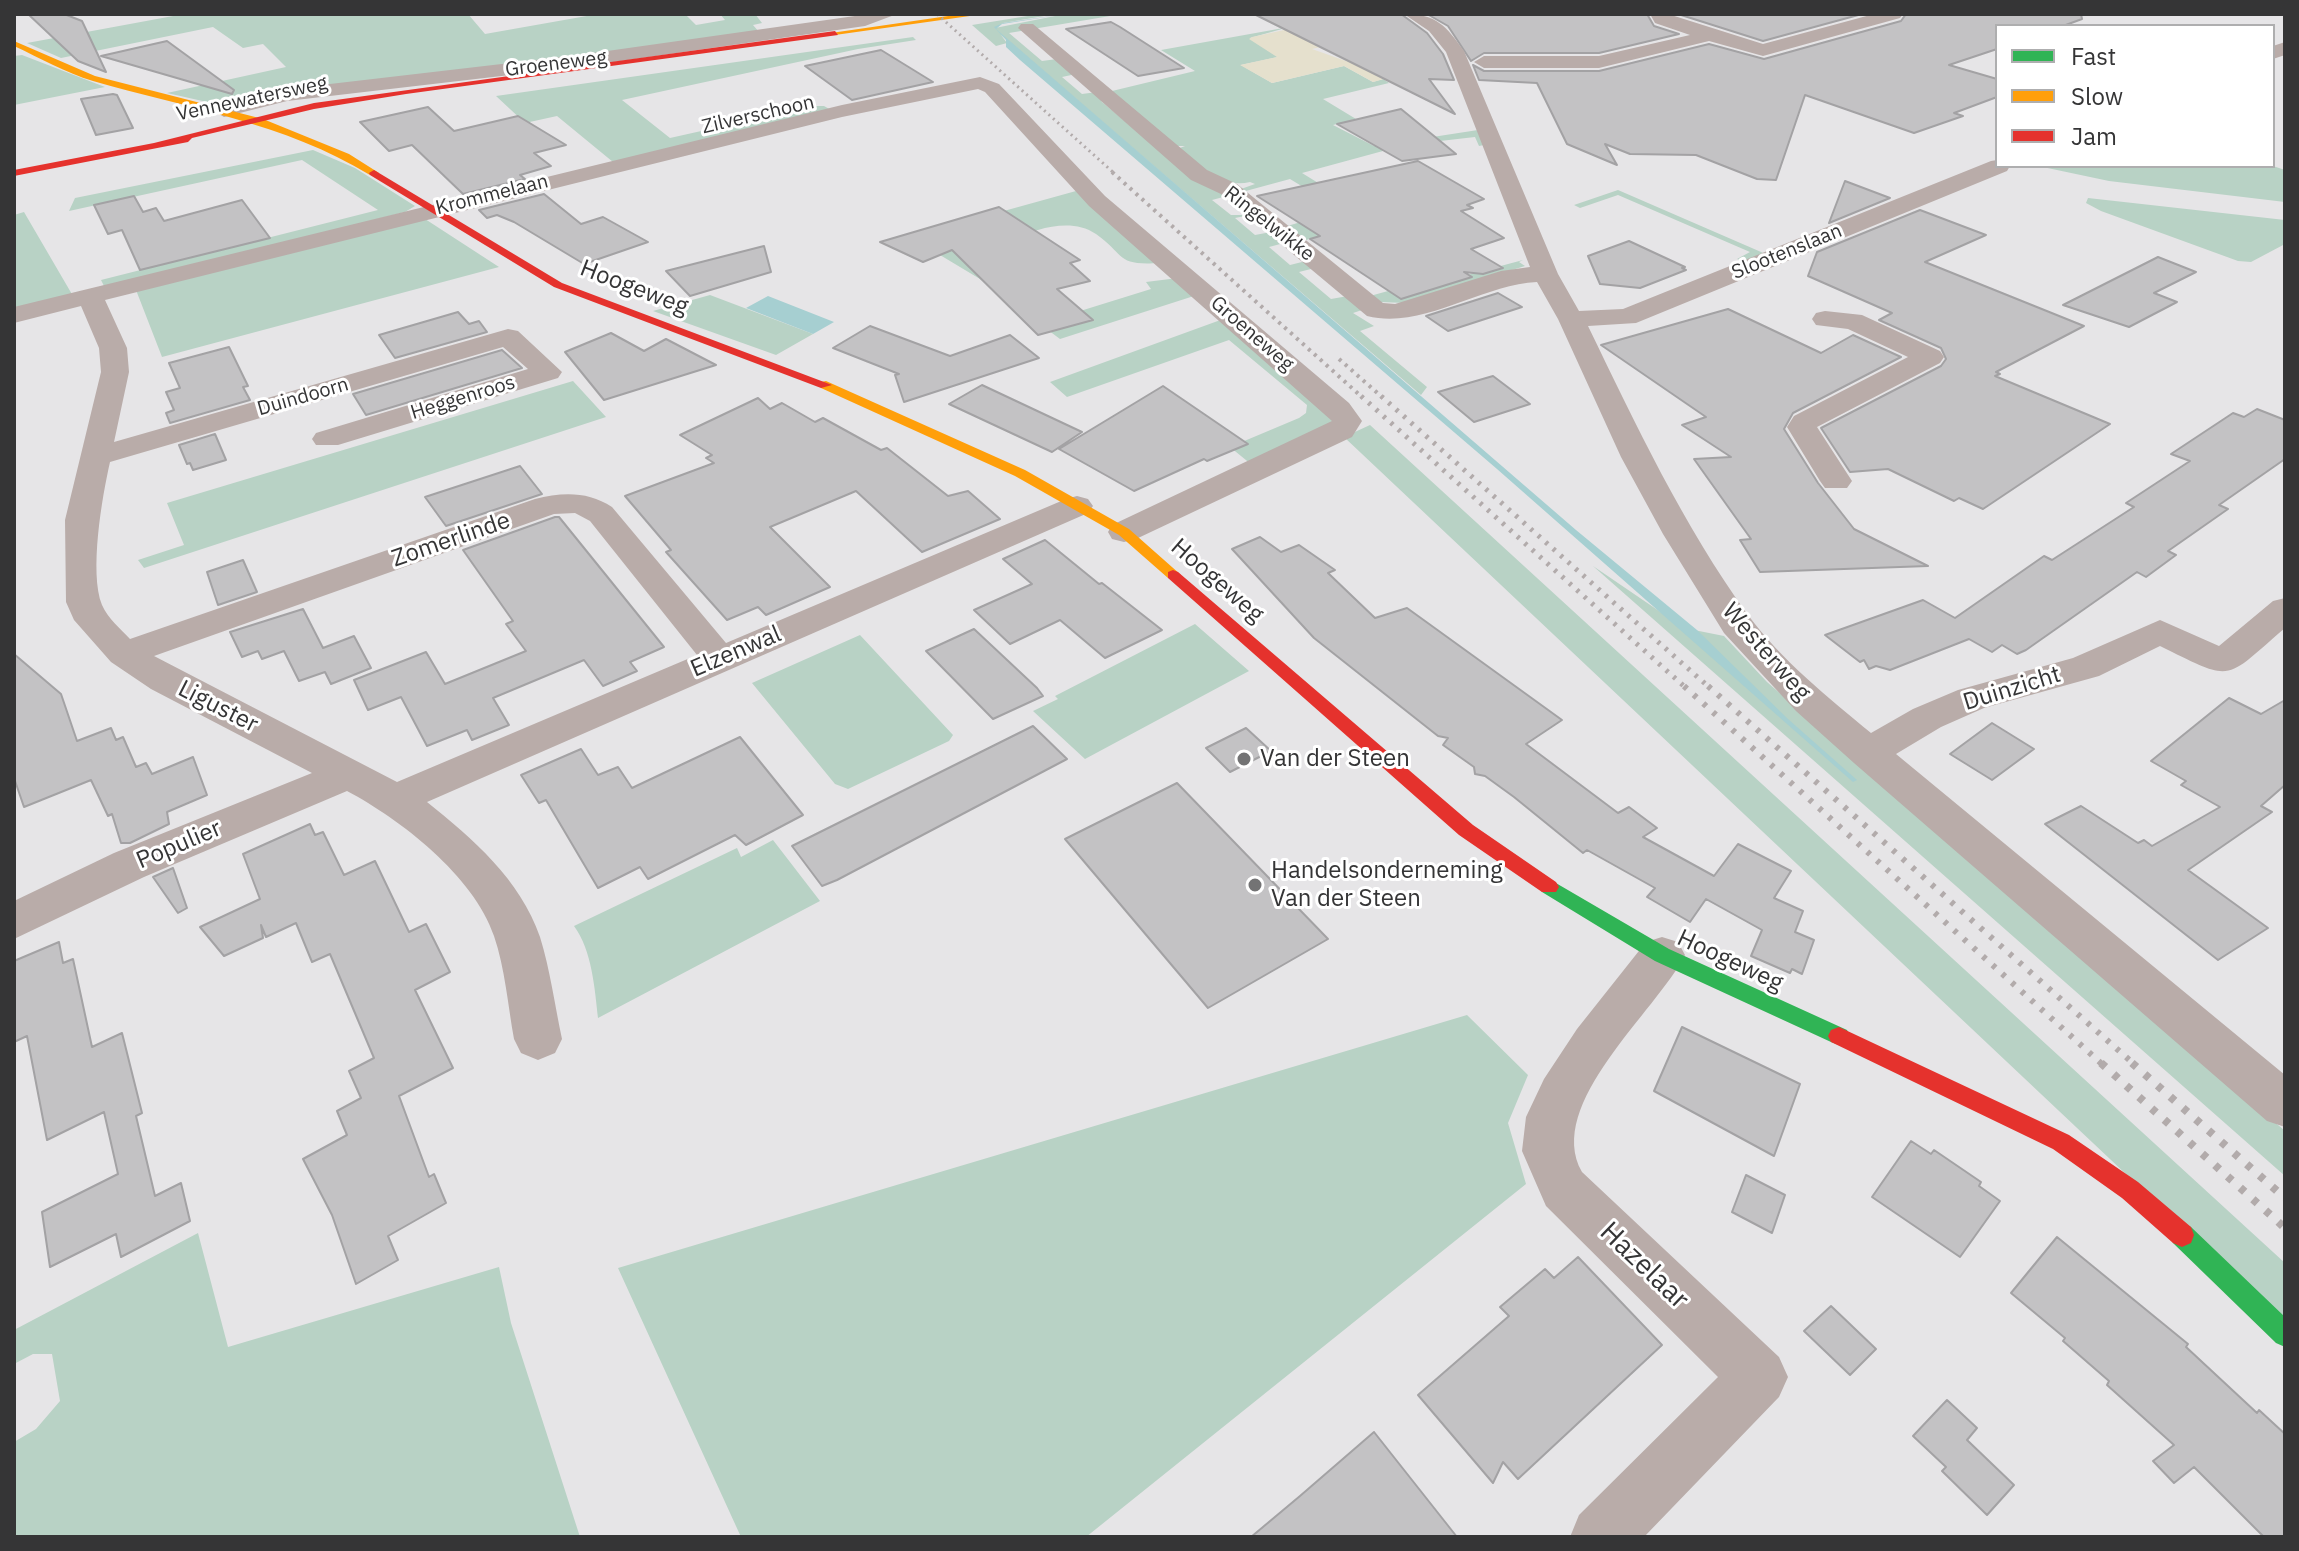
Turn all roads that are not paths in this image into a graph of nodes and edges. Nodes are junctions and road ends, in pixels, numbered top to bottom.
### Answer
1 (888, 14) edge
2 (980, 14) edge
3 (1413, 14) edge
4 (1659, 14) edge
5 (1894, 14) edge
6 (1027, 28) dead end
7 (1709, 36) junction
8 (14, 43) edge
9 (1484, 62) dead end
10 (971, 83) joint
11 (224, 111) junction
12 (842, 111) junction
13 (260, 121) junction
14 (672, 135) dead end
15 (1995, 168) edge
16 (14, 173) edge
17 (435, 209) junction
18 (1545, 274) junction
19 (90, 296) junction
20 (14, 315) edge
21 (1571, 319) junction
22 (1825, 319) dead end
23 (508, 337) joint
24 (327, 439) dead end
25 (98, 456) junction
26 (1836, 481) dead end
27 (1077, 506) junction
28 (1124, 532) junction
29 (2285, 609) edge
30 (124, 654) junction
31 (720, 659) junction
32 (1868, 753) junction
33 (347, 775) junction
34 (396, 799) junction
35 (14, 921) edge
36 (1662, 955) junction
37 (538, 1039) dead end
38 (2285, 1105) edge
39 (2285, 1334) edge
40 (1601, 1537) edge

1 - 11 street, Groeneweg
2 - 13 street, Vennewatersweg
3 - 18 street, Westerweg
4 - 7 street
5 - 7 street
6 - 18 street, Ringelwikke
7 - 9 street
8 - 11 street, Hoogeweg
10 - 12 street, Krommelaan
10 - 28 street, Groeneweg
11 - 13 street, Hoogeweg
12 - 14 street, Zilverschoon
12 - 17 street, Krommelaan
13 - 16 street, Vennewatersweg
13 - 17 street, Hoogeweg
15 - 21 street, Slootenslaan
17 - 19 street, Krommelaan
17 - 27 street, Hoogeweg
18 - 21 street, Westerweg
19 - 20 street, Krommelaan
19 - 25 street, Liguster
21 - 32 street, Westerweg
22 - 26 street
23 - 24 street, Heggenroos
23 - 25 street, Duindoorn
25 - 30 street, Liguster
27 - 28 street, Hoogeweg
27 - 31 street, Elzenwal
28 - 36 street, Hoogeweg
29 - 32 street, Duinzicht
30 - 31 street, Zomerlinde
30 - 33 street, Liguster
31 - 34 street, Elzenwal
32 - 38 street, Westerweg
33 - 34 street, Liguster
33 - 35 street, Populier
34 - 37 street, Liguster
36 - 39 street, Hoogeweg
36 - 40 street, Hazelaar

